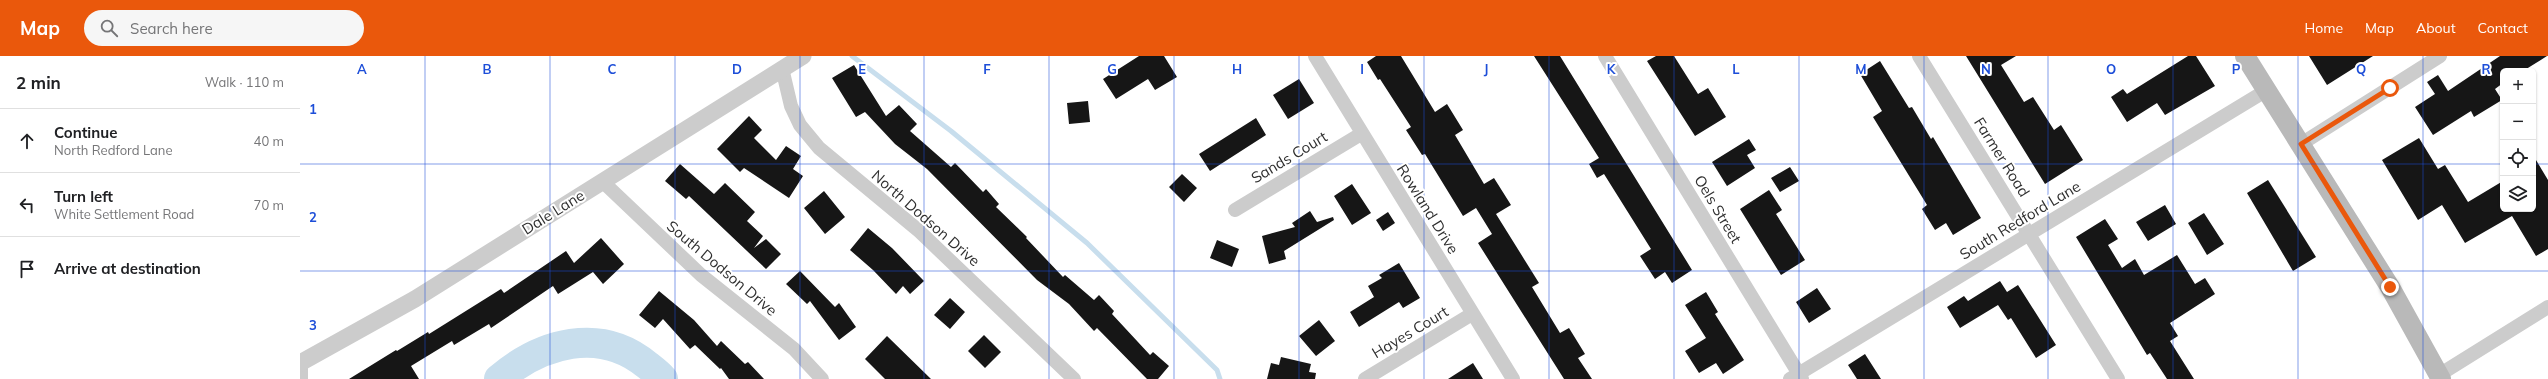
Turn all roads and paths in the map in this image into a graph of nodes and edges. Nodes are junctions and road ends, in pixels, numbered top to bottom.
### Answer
1 (803, 56) edge
2 (1315, 56) edge
3 (1605, 56) edge
4 (1919, 56) edge
5 (2245, 56) edge
6 (2440, 56) edge
7 (782, 68) junction
8 (2267, 90) junction
9 (1361, 134) junction
10 (2301, 144) junction
11 (602, 180) junction
12 (1234, 210) dead end
13 (2030, 234) junction
14 (2548, 307) edge
15 (1472, 314) junction
16 (300, 368) edge
17 (1797, 377) edge
18 (2440, 377) edge
19 (822, 379) edge
20 (1074, 379) edge
21 (1365, 379) edge
22 (1513, 379) edge
23 (2118, 379) edge

1 - 7 street, Dale Lane
2 - 9 street, Rowland Drive
3 - 17 street, Oels Street
4 - 13 street, Farmer Road
5 - 8 main road
6 - 10 street
7 - 11 street, Dale Lane
7 - 20 street, North Dodson Drive
8 - 10 main road
8 - 13 street, South Redford Lane
9 - 12 street, Sands Court
9 - 15 street, Rowland Drive
10 - 18 main road
11 - 16 street, Dale Lane
11 - 19 street, South Dodson Drive
13 - 17 street, South Redford Lane
13 - 23 street, Farmer Road
14 - 18 street
15 - 21 street, Hayes Court
15 - 22 street, Rowland Drive

